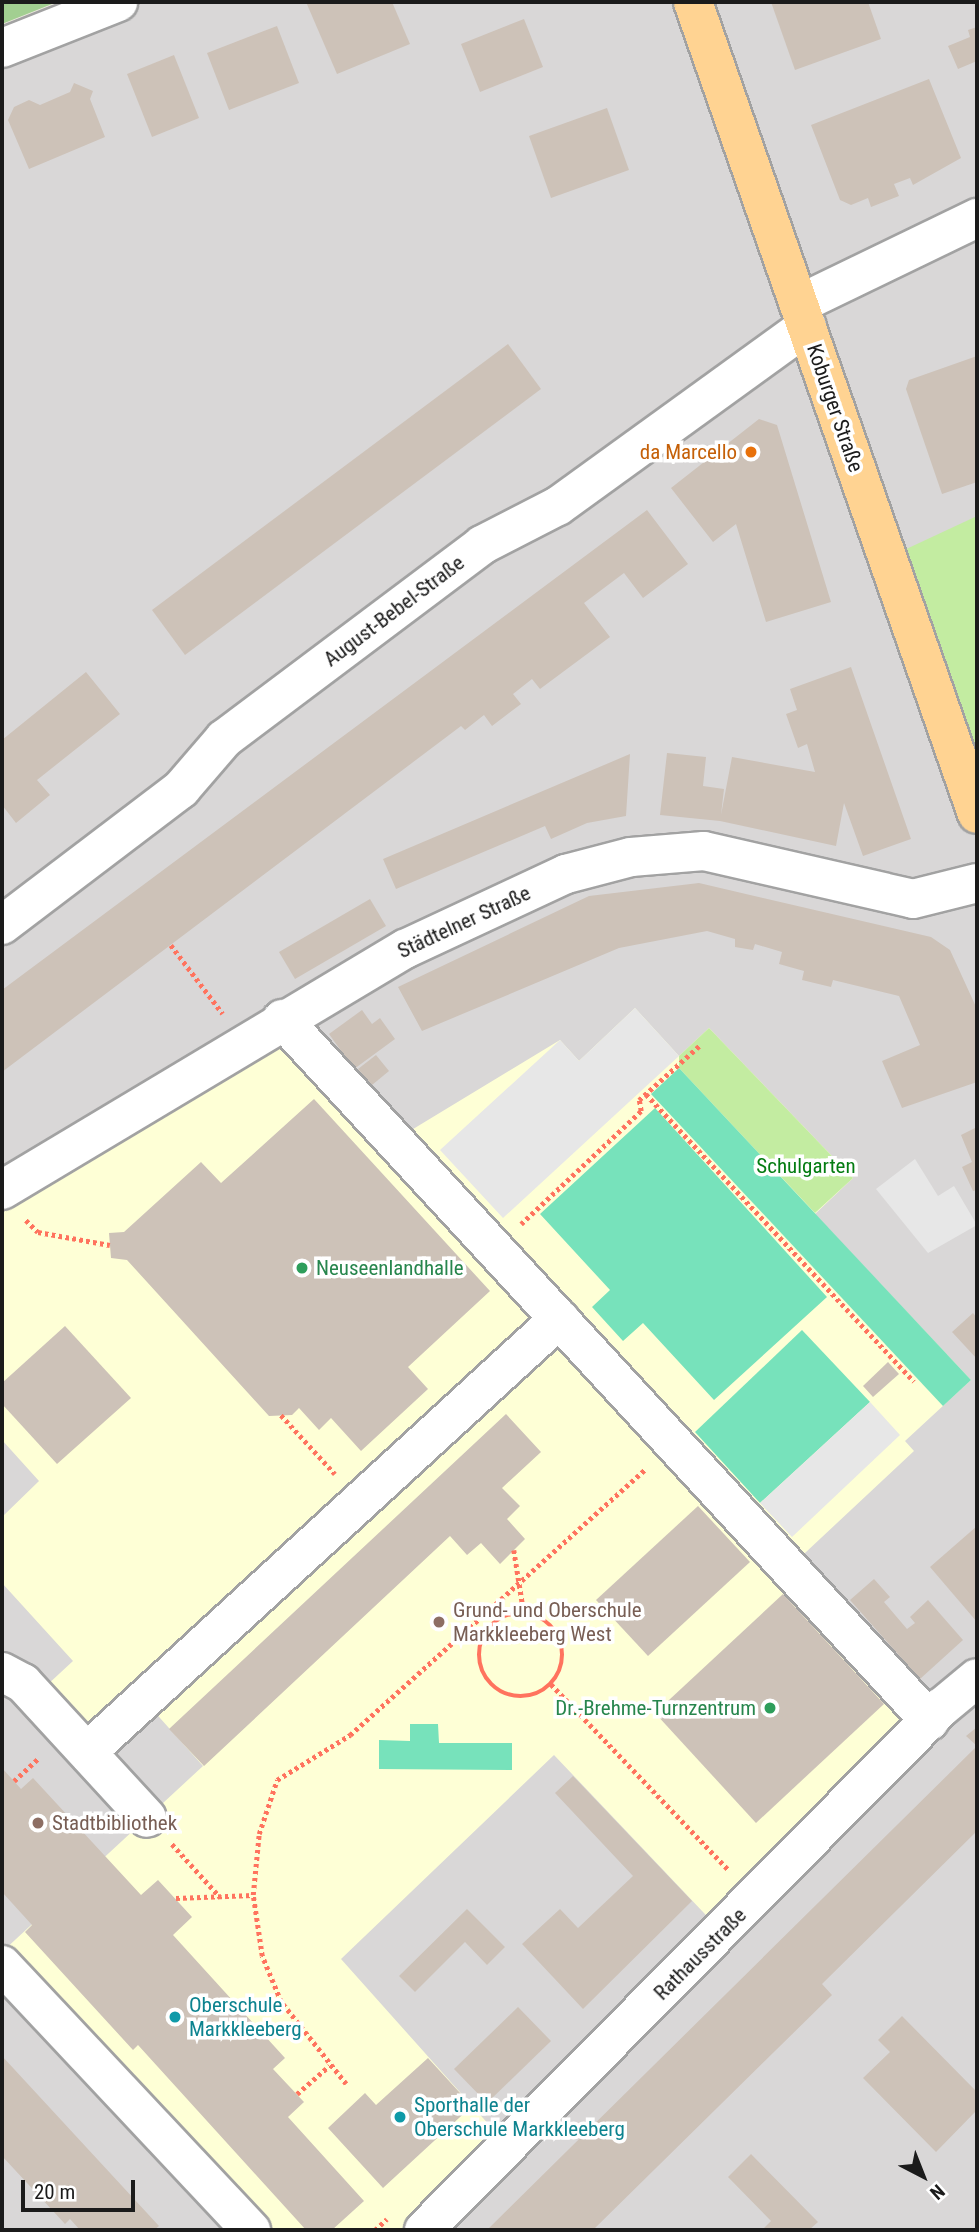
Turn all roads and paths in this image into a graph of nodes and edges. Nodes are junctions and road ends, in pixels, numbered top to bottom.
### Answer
1 (118, 2) edge
2 (693, 2) edge
3 (2, 48) edge
4 (977, 218) edge
5 (803, 315) junction
6 (977, 814) edge
7 (977, 883) edge
8 (2, 925) edge
9 (171, 945) dead end
10 (282, 1019) junction
11 (244, 1043) junction
12 (700, 1045) dead end
13 (646, 1094) junction
14 (2, 1190) edge
15 (110, 1245) dead end
16 (495, 1248) junction
17 (559, 1319) junction
18 (914, 1381) dead end
19 (281, 1415) dead end
20 (674, 1443) junction
21 (359, 1500) junction
22 (514, 1550) dead end
23 (520, 1583) junction
24 (524, 1613) junction
25 (2, 1672) edge
26 (977, 1678) edge
27 (551, 1684) junction
28 (936, 1714) junction
29 (87, 1752) junction
30 (147, 1818) joint
31 (253, 1895) junction
32 (220, 1897) junction
33 (176, 1898) dead end
34 (756, 1899) junction
35 (2, 1965) edge
36 (329, 2066) junction
37 (345, 2084) dead end
38 (297, 2094) dead end
39 (425, 2229) edge
40 (251, 2230) edge

1 - 3 street
2 - 5 main road, Koburger Straße
4 - 5 street, August-Bebel-Straße
5 - 6 main road, Koburger Straße
5 - 8 street, August-Bebel-Straße
7 - 10 street, Städtelner Straße
9 - 11 path
10 - 11 street, Städtelner Straße
10 - 16 street
11 - 14 street, Städtelner Straße
12 - 13 path
13 - 16 path
13 - 18 path
14 - 15 path
16 - 17 street
17 - 20 street
17 - 21 street
19 - 21 path
20 - 23 path
20 - 28 street
21 - 29 street
22 - 23 path
23 - 24 path
23 - 31 path
24 - 27 path
24 - 27 path
25 - 29 street
26 - 28 street, Rathausstraße
27 - 34 path
28 - 34 street, Rathausstraße
29 - 30 street
30 - 32 path
31 - 32 path
31 - 36 path
32 - 33 path
34 - 39 street, Rathausstraße
35 - 40 street
36 - 37 path
36 - 38 path

